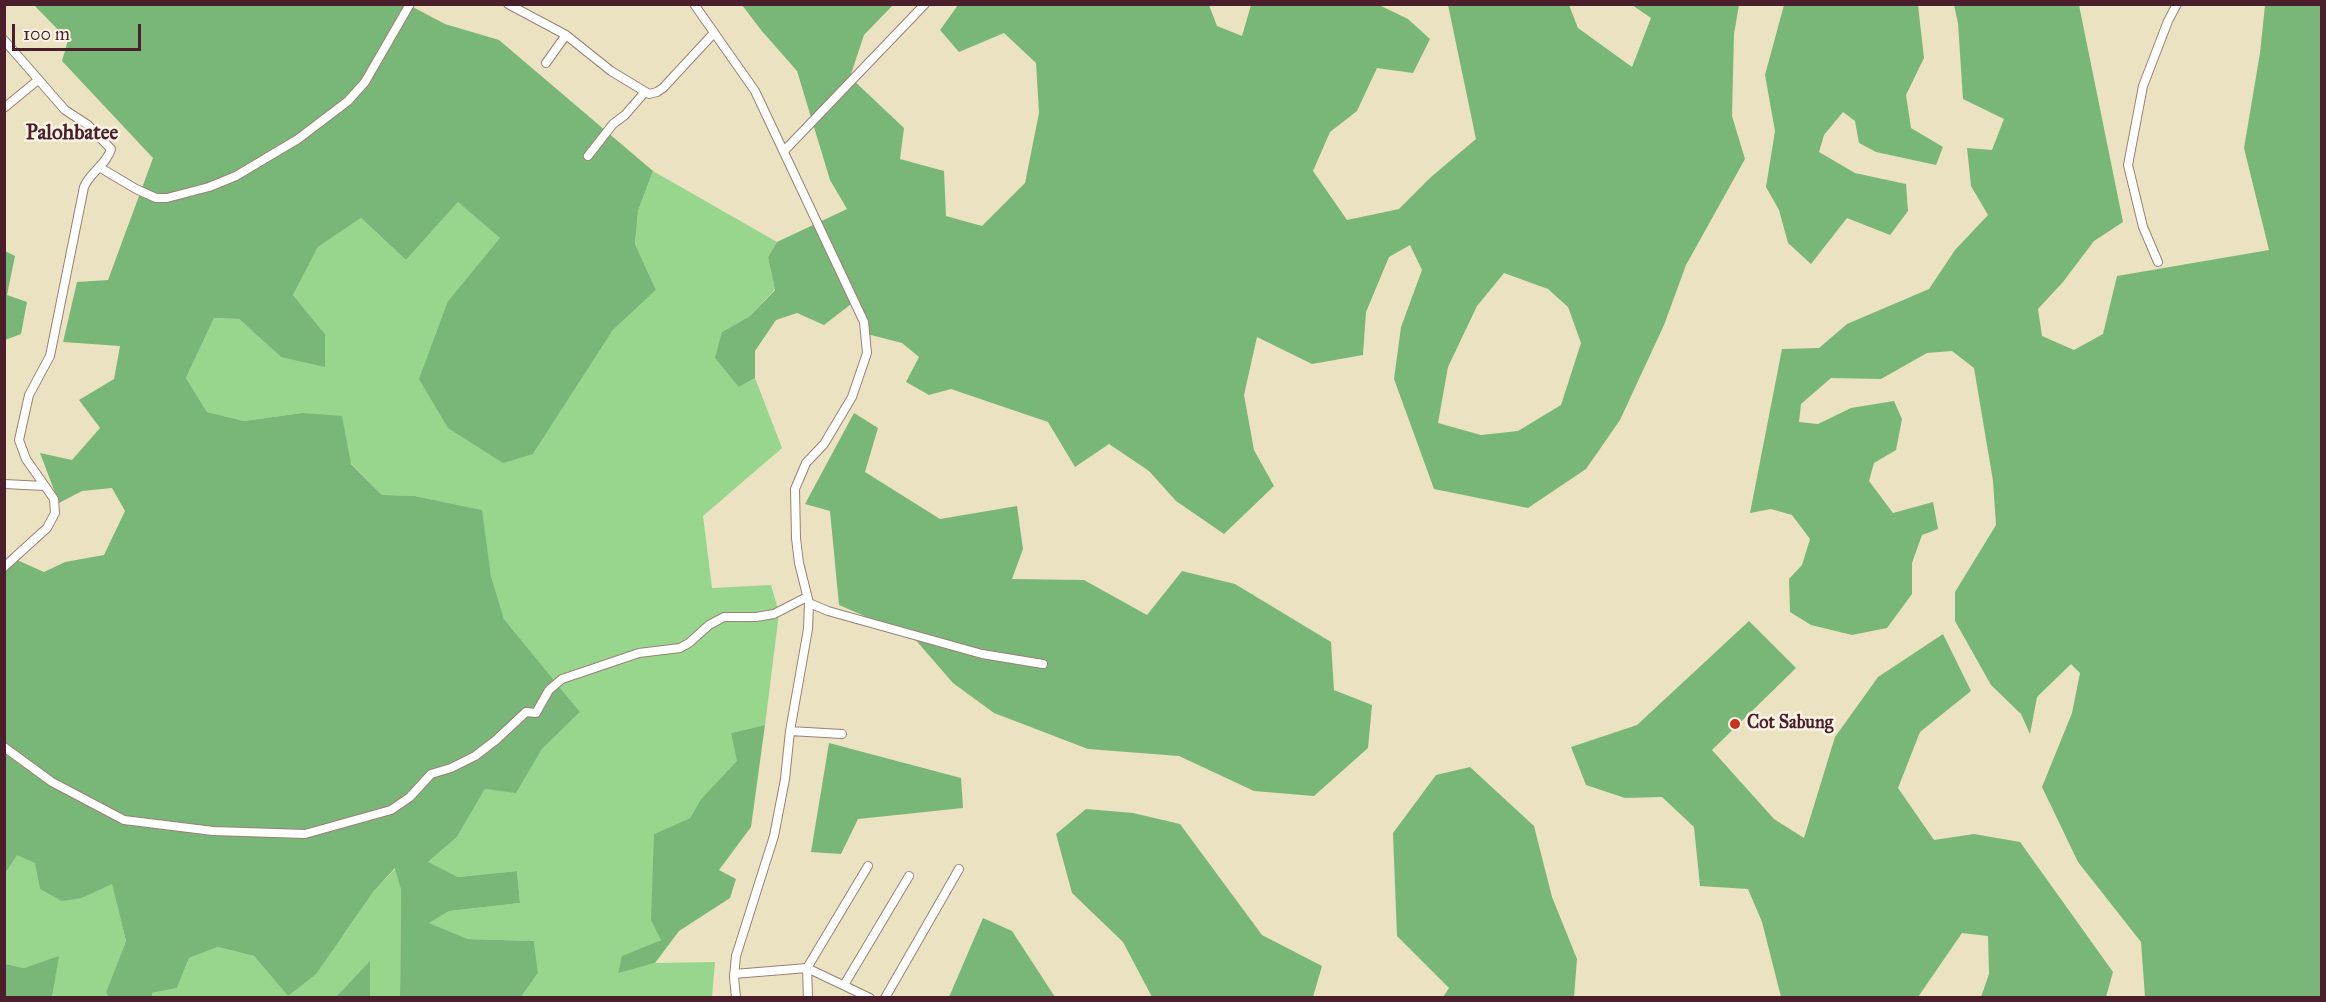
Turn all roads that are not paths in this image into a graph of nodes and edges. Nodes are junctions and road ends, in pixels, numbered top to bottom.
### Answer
1 (410, 4) edge
2 (508, 4) edge
3 (694, 4) edge
4 (925, 4) edge
5 (2177, 4) edge
6 (713, 34) junction
7 (566, 35) junction
8 (4, 40) edge
9 (546, 63) dead end
10 (38, 81) junction
11 (644, 93) junction
12 (4, 108) edge
13 (784, 151) junction
14 (588, 156) dead end
15 (99, 167) junction
16 (2158, 262) dead end
17 (4, 483) edge
18 (44, 486) junction
19 (4, 567) edge
20 (808, 600) junction
21 (1043, 664) dead end
22 (790, 731) junction
23 (842, 734) dead end
24 (4, 747) edge
25 (868, 866) dead end
26 (959, 869) dead end
27 (909, 876) dead end
28 (807, 968) junction
29 (734, 974) junction
30 (848, 990) edge
31 (736, 998) edge
32 (808, 998) edge
33 (870, 998) edge
34 (885, 998) edge

1 - 15 street
2 - 7 street
3 - 6 street
4 - 13 street
5 - 16 street
6 - 11 street
6 - 13 street
7 - 9 street
7 - 11 street
8 - 10 street
10 - 12 street
10 - 15 street
11 - 14 street
13 - 20 street
15 - 18 street
17 - 18 street
18 - 19 street
20 - 21 street
20 - 22 street
20 - 24 street
22 - 23 street
22 - 29 street
25 - 28 street
26 - 34 street
27 - 30 street
28 - 29 street
28 - 30 street
28 - 32 street
29 - 31 street
30 - 33 street

